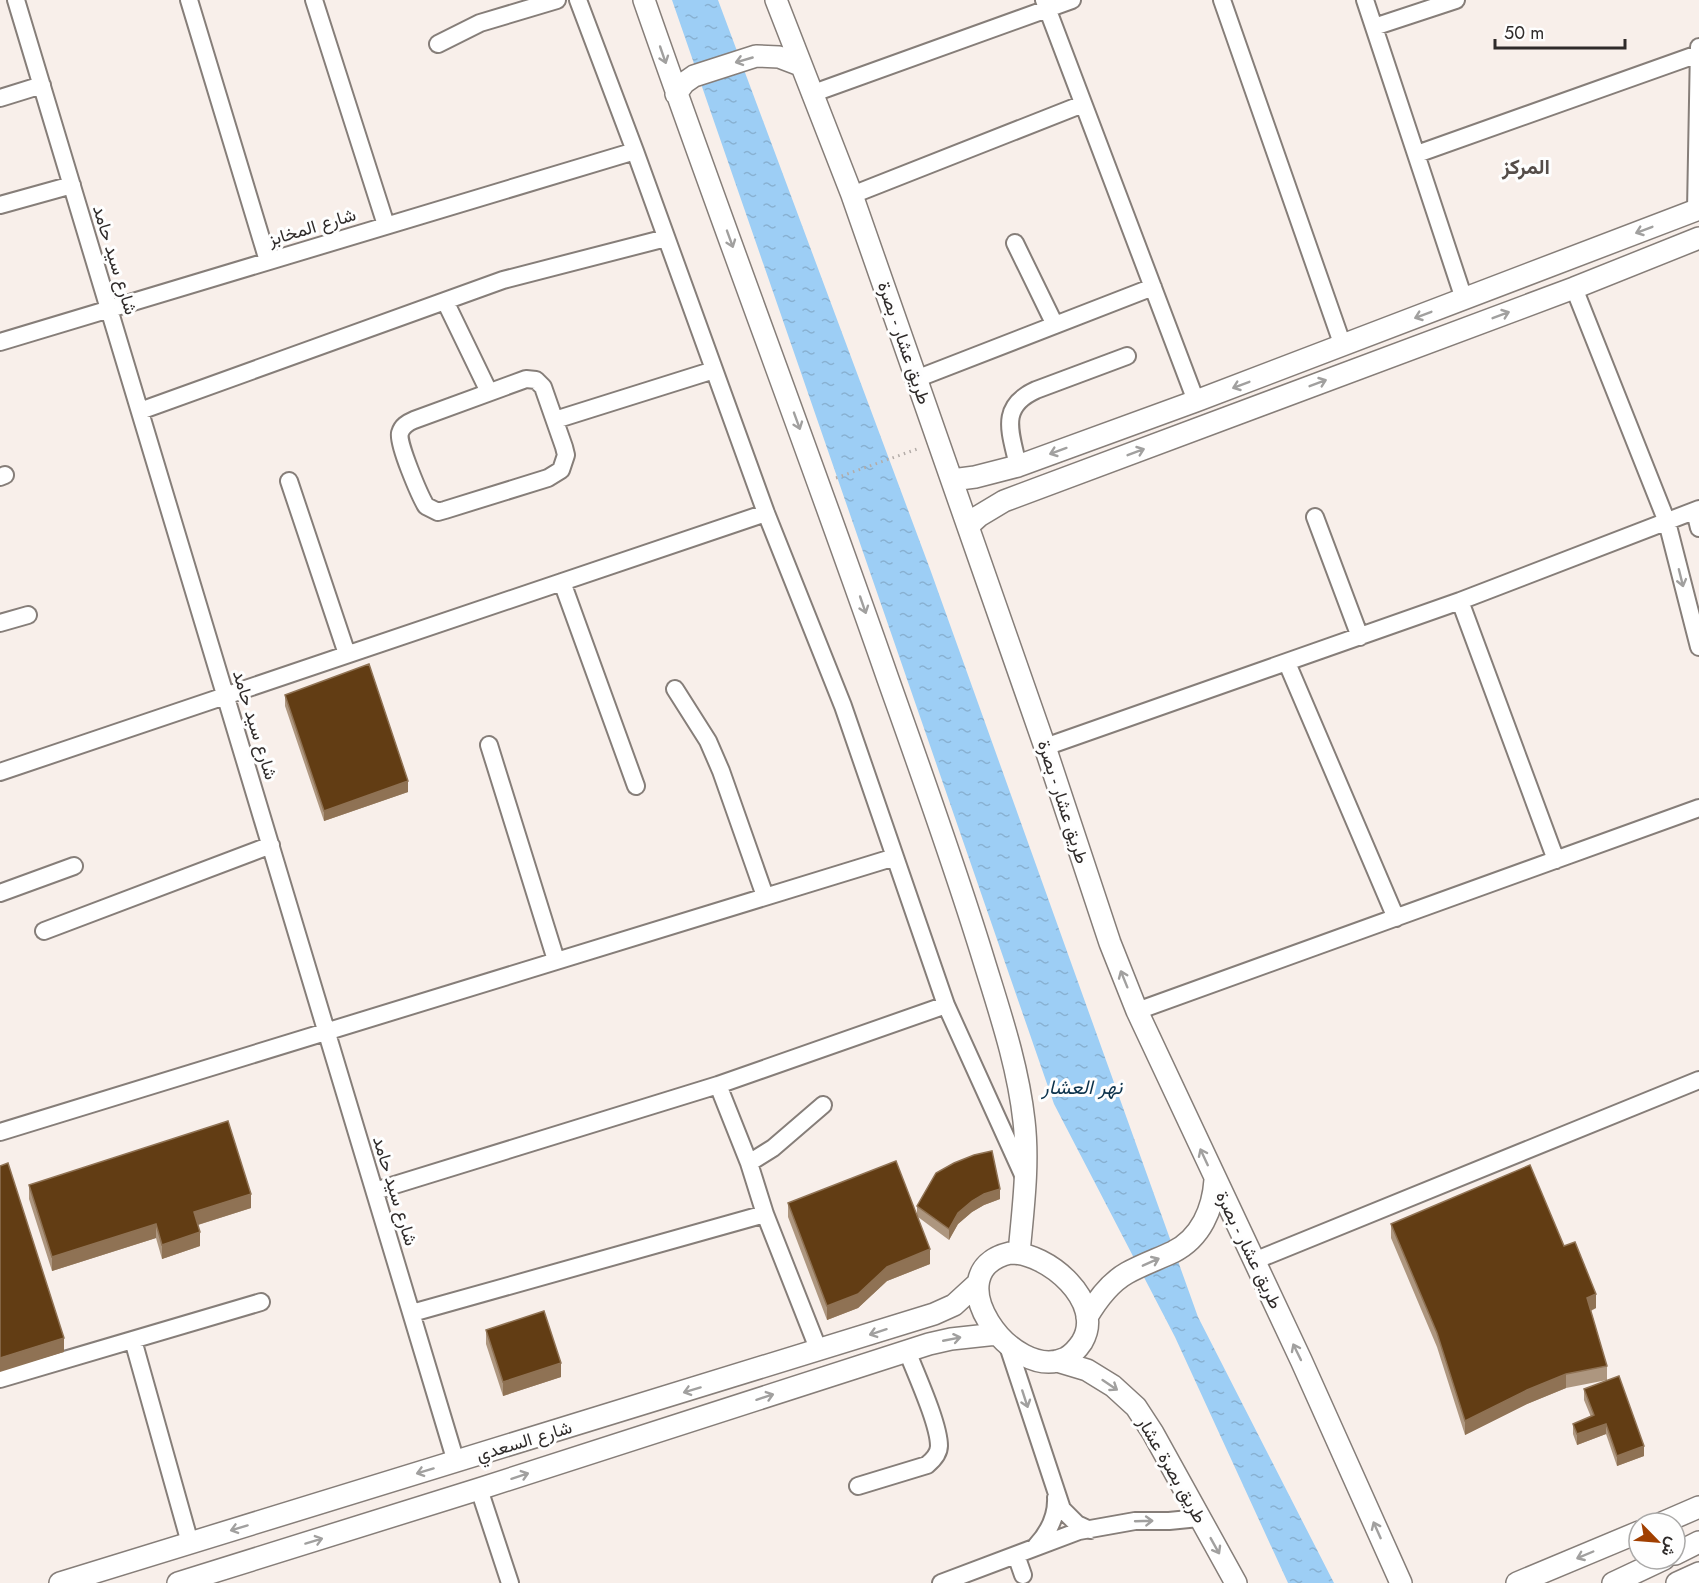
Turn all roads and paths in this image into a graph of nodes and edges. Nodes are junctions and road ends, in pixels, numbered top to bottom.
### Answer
1 (16, 0) edge
2 (189, 0) edge
3 (314, 0) edge
4 (557, 0) edge
5 (578, 0) edge
6 (644, 0) edge
7 (1072, 0) edge
8 (1222, 0) edge
9 (1365, 0) edge
10 (1456, 0) edge
11 (779, 1) edge
12 (1046, 4) edge
13 (1374, 27) junction
14 (438, 44) dead end
15 (1699, 48) edge
16 (1698, 54) edge
17 (800, 64) junction
18 (42, 85) junction
19 (676, 94) junction
20 (812, 94) junction
21 (0, 98) edge
22 (1083, 104) junction
23 (635, 151) junction
24 (1417, 154) junction
25 (72, 185) junction
26 (852, 195) junction
27 (0, 205) edge
28 (1697, 210) edge
29 (386, 225) junction
30 (666, 238) junction
31 (1699, 238) edge
32 (1015, 243) dead end
33 (268, 261) junction
34 (1564, 261) junction
35 (1153, 286) junction
36 (1574, 288) junction
37 (1464, 298) junction
38 (445, 301) junction
39 (110, 309) junction
40 (1055, 325) junction
41 (0, 342) edge
42 (1342, 346) junction
43 (1127, 356) dead end
44 (714, 370) junction
45 (916, 379) junction
46 (489, 392) junction
47 (1196, 401) junction
48 (140, 411) junction
49 (555, 420) junction
50 (926, 446) dead end
51 (1018, 466) junction
52 (835, 478) dead end
53 (952, 480) junction
54 (289, 481) dead end
55 (1697, 510) edge
56 (766, 513) junction
57 (1315, 517) dead end
58 (1666, 522) junction
59 (968, 526) junction
60 (1699, 528) edge
61 (562, 582) junction
62 (1460, 601) junction
63 (28, 615) dead end
64 (0, 623) edge
65 (1360, 637) junction
66 (1699, 647) edge
67 (346, 654) junction
68 (1287, 663) junction
69 (675, 688) dead end
70 (226, 695) junction
71 (489, 746) dead end
72 (1045, 747) junction
73 (0, 772) edge
74 (636, 786) dead end
75 (1699, 808) edge
76 (271, 845) junction
77 (895, 857) junction
78 (1556, 861) junction
79 (74, 866) dead end
80 (0, 893) edge
81 (765, 896) junction
82 (1396, 918) junction
83 (44, 931) dead end
84 (556, 960) junction
85 (946, 1005) junction
86 (1137, 1011) junction
87 (327, 1031) junction
88 (1699, 1080) edge
89 (718, 1085) junction
90 (823, 1105) dead end
91 (0, 1132) edge
92 (749, 1163) junction
93 (1025, 1180) junction
94 (1215, 1180) junction
95 (375, 1191) junction
96 (765, 1214) junction
97 (1019, 1253) junction
98 (1254, 1261) junction
99 (978, 1282) junction
100 (261, 1302) dead end
101 (412, 1313) junction
102 (1088, 1317) junction
103 (1002, 1339) junction
104 (133, 1340) junction
105 (819, 1351) junction
106 (907, 1351) junction
107 (1057, 1360) junction
108 (0, 1379) edge
109 (456, 1462) junction
110 (858, 1486) dead end
111 (479, 1489) junction
112 (1056, 1493) junction
113 (1199, 1518) junction
114 (1090, 1530) junction
115 (1627, 1537) edge
116 (190, 1543) junction
117 (1034, 1548) junction
118 (1016, 1554) junction
119 (1638, 1571) edge
120 (1699, 1572) edge
121 (1023, 1575) dead end
122 (1401, 1582) edge
123 (60, 1583) edge
124 (178, 1583) edge
125 (510, 1583) edge
126 (941, 1583) edge
127 (1236, 1583) edge
128 (1517, 1583) edge
129 (1613, 1583) edge
130 (1677, 1583) edge

1 - 18 street, شارع سيد حامد
2 - 33 street
3 - 29 street
4 - 14 street
5 - 23 street
6 -> 19 main road
7 - 12 street
8 - 42 street
9 - 13 street
10 - 13 street
11 - 17 main road, طريق عشار - بصرة
12 - 20 street
12 - 22 street
13 - 24 street
15 - 16 street
16 - 24 street
16 - 28 street
17 -> 19 main road
17 - 20 main road, طريق عشار - بصرة
18 - 21 street
18 - 25 street, شارع سيد حامد
19 -> 93 main road
20 - 26 main road, طريق عشار - بصرة
22 - 26 street
22 - 35 street
23 - 29 street, شارع المخابز
23 - 30 street
24 - 37 street
25 - 27 street
25 - 39 street, شارع سيد حامد
26 - 45 main road, طريق عشار - بصرة
28 -> 34 main road
29 - 33 street, شارع المخابز
30 - 38 street
30 - 44 street
31 - 36 main road
32 - 40 street
33 - 39 street, شارع المخابز
34 - 36 main road
34 - 37 main road
35 - 40 street
35 - 47 street
36 - 58 street
59 -> 36 main road
37 -> 42 main road
38 - 46 street
38 - 48 street
39 - 41 street, شارع المخابز
39 - 48 street, شارع سيد حامد
40 - 45 street
42 -> 47 main road
43 - 51 street
44 - 49 street
44 - 56 street
45 - 53 main road, طريق عشار - بصرة
46 - 49 street
46 - 49 street
47 -> 51 main road
48 - 70 street, شارع سيد حامد
50 - 52 path
51 - 53 main road
53 - 59 main road, طريق عشار - بصرة
54 - 67 street
55 - 58 street
55 - 60 street
56 - 61 street
56 - 77 street
57 - 65 street
58 - 62 street
58 -> 66 street
59 - 72 main road, طريق عشار - بصرة
61 - 67 street
61 - 74 street
62 - 65 street
62 - 78 street
63 - 64 street
65 - 68 street
67 - 70 street
68 - 72 street
68 - 82 street
69 - 81 street
70 - 73 street
70 - 76 street, شارع سيد حامد
71 - 84 street
86 -> 72 main road, طريق عشار - بصرة
75 - 78 street
76 - 83 street
76 - 87 street, شارع سيد حامد
77 - 81 street
77 - 85 street
78 - 82 street
79 - 80 street
81 - 84 street
82 - 86 street
84 - 87 street
85 - 89 street
85 - 93 street
94 -> 86 main road, طريق عشار - بصرة
87 - 91 street
87 - 95 street, شارع سيد حامد
88 - 98 street
89 - 92 street
89 - 95 street
90 - 92 street
92 - 96 street
93 - 97 main road
94 - 98 main road, طريق عشار - بصرة
102 -> 94 main road
95 - 101 street, شارع سيد حامد
96 - 101 street
96 - 105 street
97 - 99 main road
97 - 102 main road
122 -> 98 main road, طريق عشار - بصرة
99 - 103 main road
99 -> 105 main road, شارع السعدي
100 - 104 street
101 - 109 street, شارع سيد حامد
102 - 107 main road
106 -> 103 main road, شارع السعدي
103 - 107 main road
103 -> 112 street
104 - 108 street
104 - 116 street
105 -> 109 main road, شارع السعدي
106 - 110 street
111 -> 106 main road, شارع السعدي
107 -> 113 main road, طريق بصرة عشار
109 -> 116 main road, شارع السعدي
124 -> 111 main road, شارع السعدي
111 - 125 street
112 - 114 street
112 - 117 street
114 -> 113 street
113 -> 127 main road, طريق بصرة عشار
114 - 117 street
115 -> 128 main road
116 - 123 main road, شارع السعدي
117 - 118 street
118 - 121 street
118 - 126 street
119 - 129 main road
120 - 130 main road

